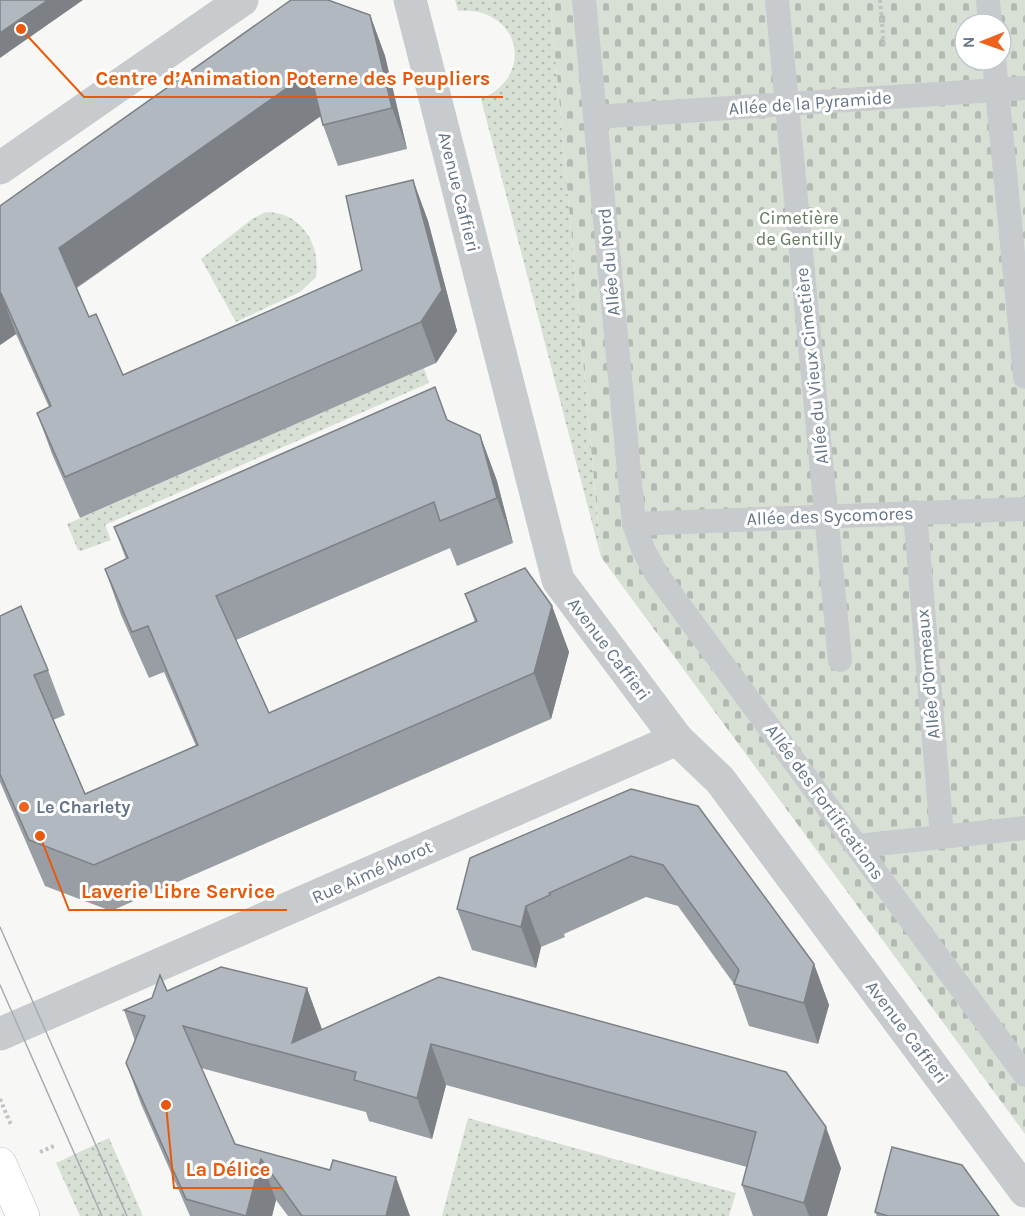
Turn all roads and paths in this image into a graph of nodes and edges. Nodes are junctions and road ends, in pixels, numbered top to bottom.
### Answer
1 (242, 0) edge
2 (410, 0) edge
3 (584, 0) edge
4 (777, 0) edge
5 (880, 0) edge
6 (884, 47) dead end
7 (995, 72) edge
8 (1025, 88) edge
9 (997, 90) junction
10 (786, 105) junction
11 (596, 117) junction
12 (0, 168) edge
13 (1025, 377) edge
14 (1025, 509) edge
15 (915, 512) junction
16 (828, 516) junction
17 (634, 524) junction
18 (840, 660) dead end
19 (677, 739) junction
20 (1025, 828) edge
21 (942, 836) junction
22 (858, 846) junction
23 (0, 1034) edge
24 (1025, 1075) edge
25 (54, 1146) dead end
26 (34, 1155) dead end
27 (0, 1164) edge
28 (1025, 1191) edge
29 (23, 1216) edge

1 - 12 street
2 - 19 street, Avenue Caffieri
3 - 11 lane, Allée du Nord
4 - 10 lane, Allée du Vieux Cimetière
5 - 6 path
7 - 9 lane
8 - 9 lane, Allée de la Pyramide
9 - 10 lane, Allée de la Pyramide
9 - 13 lane
10 - 11 lane, Allée de la Pyramide
10 - 16 lane, Allée du Vieux Cimetière
11 - 17 lane, Allée du Nord
14 - 15 lane, Allée des Sycomores
15 - 16 lane, Allée des Sycomores
15 - 21 lane, Allée d'Ormeaux
16 - 17 lane, Allée des Sycomores
16 - 18 lane, Allée du Vieux Cimetière
17 - 22 lane, Allée des Fortifications
19 - 23 street, Rue Aimé Morot
19 - 28 street, Avenue Caffieri
20 - 21 lane
21 - 22 lane
22 - 24 lane, Allée des Fortifications
25 - 26 path
27 - 29 main road

